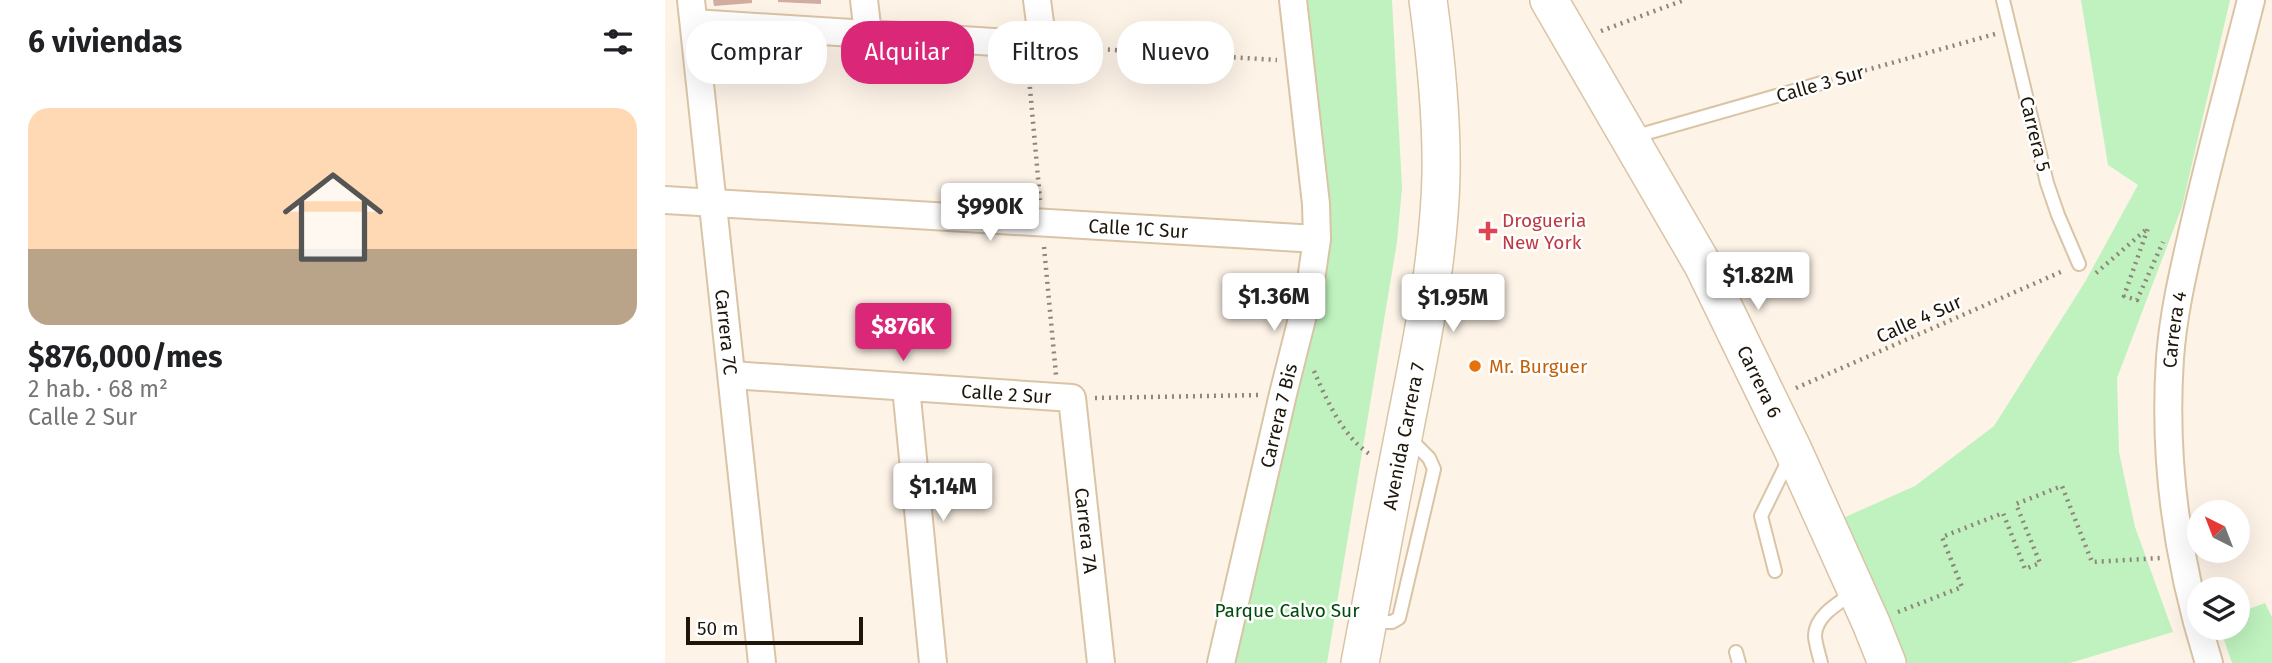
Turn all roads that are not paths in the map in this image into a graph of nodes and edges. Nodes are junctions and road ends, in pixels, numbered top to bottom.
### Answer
1 (864, 0) edge
2 (1037, 0) edge
3 (1293, 0) edge
4 (1428, 0) edge
5 (1549, 0) edge
6 (2003, 0) edge
7 (2252, 0) edge
8 (692, 12) edge
9 (866, 21) edge
10 (841, 31) edge
11 (974, 41) edge
12 (1825, 82) road end
13 (1630, 138) junction
14 (665, 200) edge
15 (714, 203) junction
16 (1317, 239) junction
17 (2079, 264) road end
18 (732, 375) junction
19 (906, 387) junction
20 (1072, 398) joint
21 (1793, 450) junction
22 (1775, 570) dead end
23 (1856, 591) junction
24 (762, 663) edge
25 (933, 663) edge
26 (1101, 663) edge
27 (1221, 663) edge
28 (1360, 663) edge
29 (1821, 663) edge
30 (1887, 663) edge
31 (2209, 663) edge

1 - 9 street
2 - 11 street
3 - 16 street, Carrera 7 Bis
4 - 28 street, Avenida Carrera 7
5 - 13 street, Carrera 6
6 - 17 lane, Carrera 5
7 - 31 street, Carrera 4
8 - 10 street
8 - 15 street, Carrera 7C
12 - 13 lane, Calle 3 Sur
13 - 21 street, Carrera 6
14 - 15 street, Calle 1C Sur
15 - 16 street, Calle 1C Sur
15 - 18 street, Carrera 7C
16 - 27 street, Carrera 7 Bis
18 - 19 street, Calle 2 Sur
18 - 24 street, Carrera 7C
19 - 20 street, Calle 2 Sur
19 - 25 street
20 - 26 street, Carrera 7A
21 - 22 lane
21 - 23 street, Carrera 6
23 - 29 lane
23 - 30 street, Carrera 6

